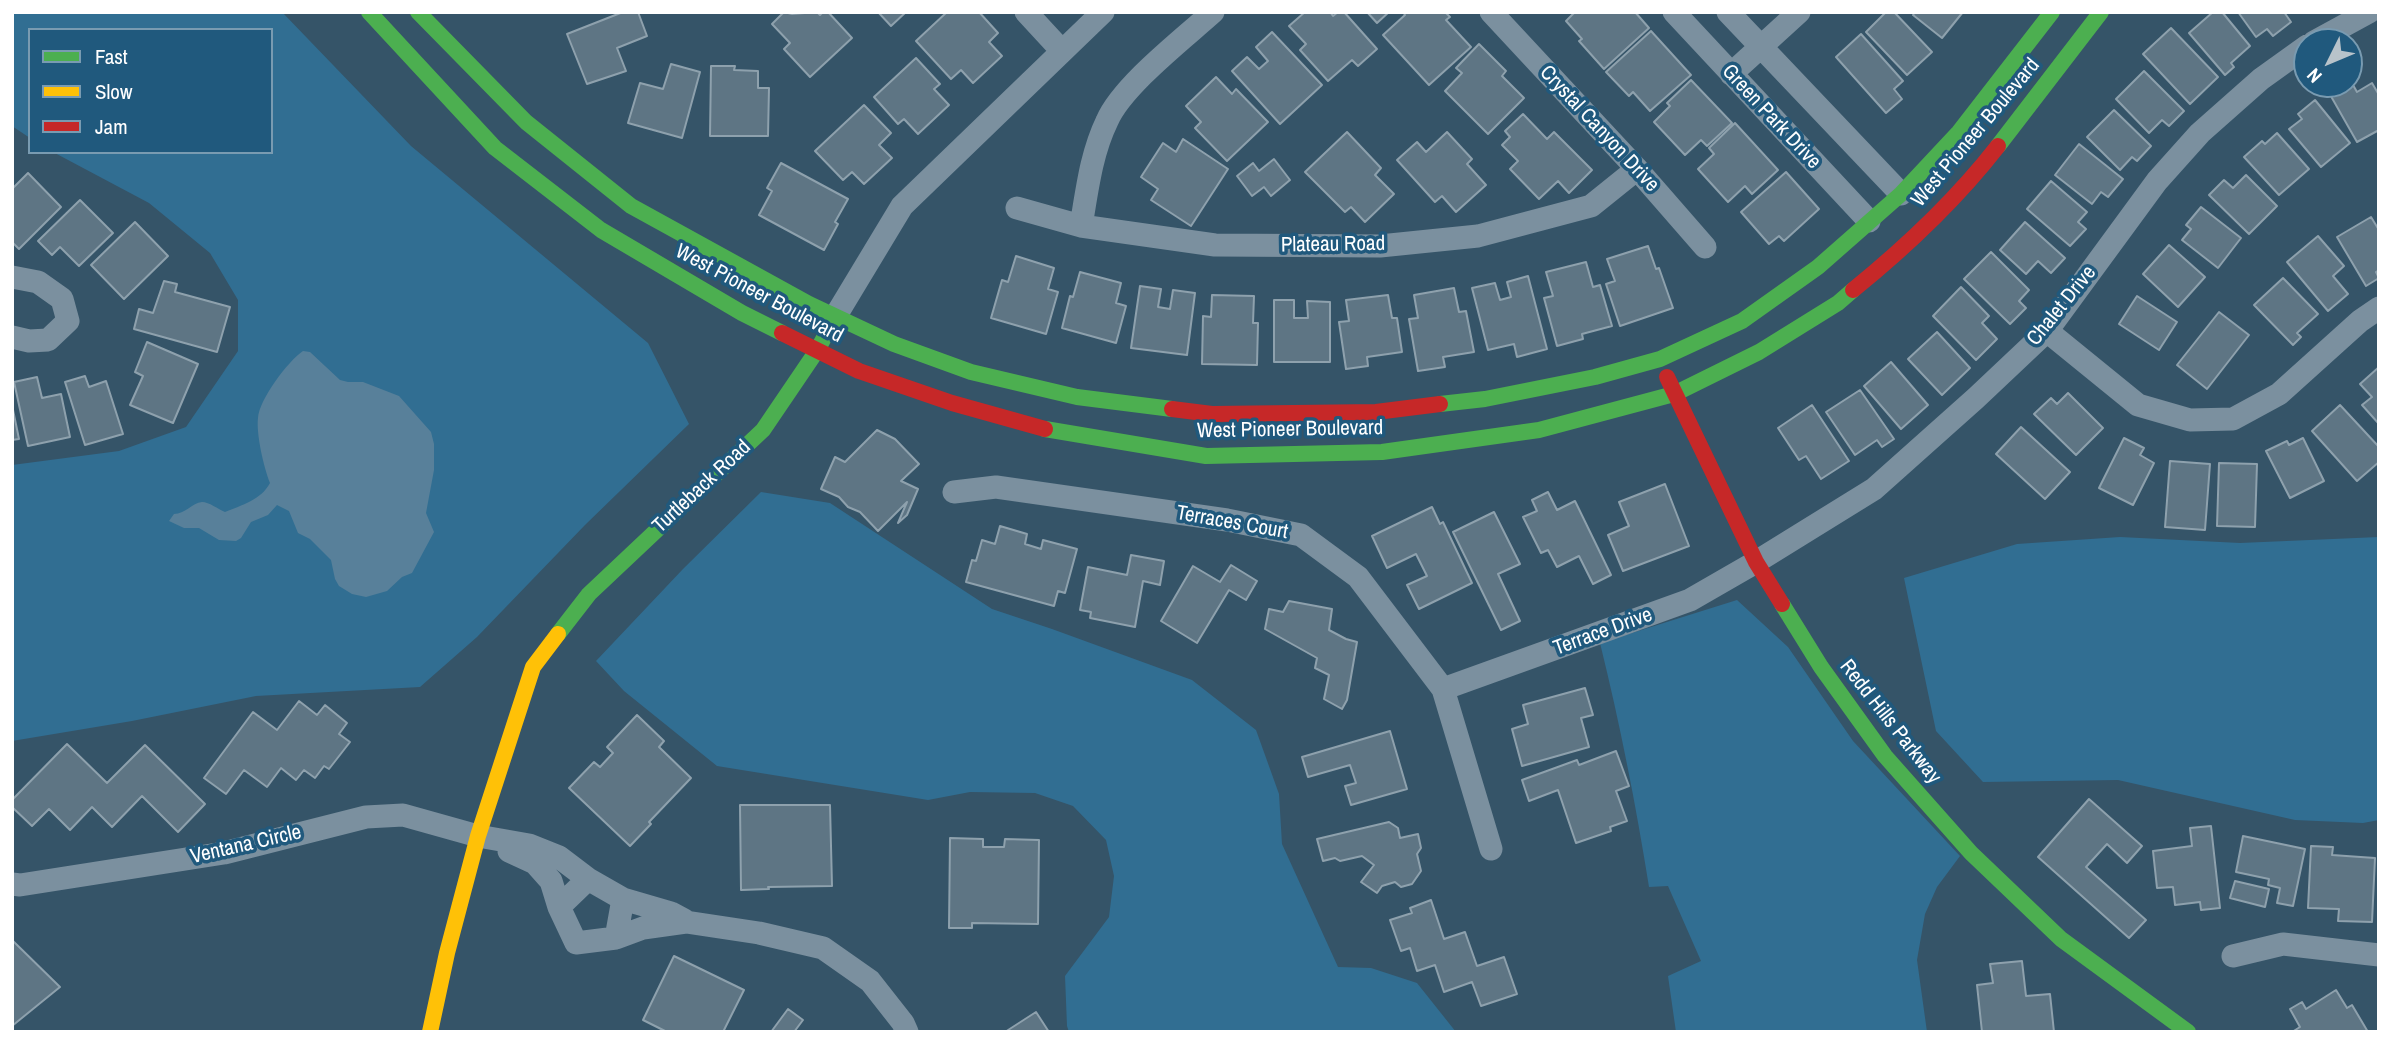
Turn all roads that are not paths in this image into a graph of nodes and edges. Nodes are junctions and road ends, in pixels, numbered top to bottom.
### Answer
1 (369, 12) edge
2 (418, 12) edge
3 (1026, 12) edge
4 (1103, 12) edge
5 (1213, 12) edge
6 (1491, 12) edge
7 (1674, 12) edge
8 (1728, 12) edge
9 (1799, 12) edge
10 (2052, 12) edge
11 (2101, 12) edge
12 (2369, 12) edge
13 (2340, 28) edge
14 (1761, 48) junction
15 (1062, 51) junction
16 (2293, 56) edge
17 (1731, 74) junction
18 (1637, 169) junction
19 (1901, 194) junction
20 (1017, 208) dead end
21 (1869, 221) junction
22 (1081, 226) junction
23 (1705, 247) dead end
24 (12, 277) edge
25 (2379, 308) edge
26 (835, 317) junction
27 (2047, 331) junction
28 (12, 337) edge
29 (818, 349) junction
30 (1660, 359) junction
31 (1674, 394) junction
32 (954, 492) dead end
33 (1756, 562) junction
34 (1443, 689) junction
35 (478, 836) junction
36 (1491, 849) dead end
37 (588, 879) junction
38 (12, 884) edge
39 (623, 899) junction
40 (559, 906) junction
41 (686, 922) junction
42 (616, 938) junction
43 (2379, 955) edge
44 (2233, 956) dead end
45 (430, 1032) edge
46 (906, 1032) edge
47 (2188, 1032) edge

1 - 29 main road, West Pioneer Boulevard
2 - 26 main road, West Pioneer Boulevard
3 - 15 street
4 - 15 street, Turtleback Road
5 - 22 street
6 - 18 street, Crystal Canyon Drive
7 - 17 street, Green Park Drive
8 - 14 street, Green Park Drive
9 - 14 street
10 - 19 main road, West Pioneer Boulevard
11 - 31 main road, West Pioneer Boulevard
12 - 13 street
14 - 17 street
14 - 19 street, Green Park Drive
15 - 26 street, Turtleback Road
16 - 27 street, Chalet Drive
17 - 21 street, Green Park Drive
18 - 22 street, Plateau Road
18 - 23 street, Crystal Canyon Drive
19 - 21 main road, West Pioneer Boulevard
20 - 22 street, Plateau Road
21 - 30 main road, West Pioneer Boulevard
24 - 28 street
25 - 27 street
26 - 29 main road, Turtleback Road
26 - 30 main road, West Pioneer Boulevard
27 - 33 street, Chalet Drive
29 - 31 main road, West Pioneer Boulevard
29 - 35 main road, Turtleback Road
30 - 31 main road, Redd Hills Parkway
31 - 33 main road, Redd Hills Parkway
32 - 34 street, Terraces Court
33 - 34 street, Terrace Drive
33 - 47 main road, Redd Hills Parkway
34 - 36 street, Terraces Court
35 - 37 street
35 - 38 street, Ventana Circle
35 - 40 street
35 - 45 main road, Turtleback Road
37 - 39 street
37 - 40 street
39 - 41 street
39 - 42 street
40 - 42 street
41 - 42 street
41 - 46 street
43 - 44 street

